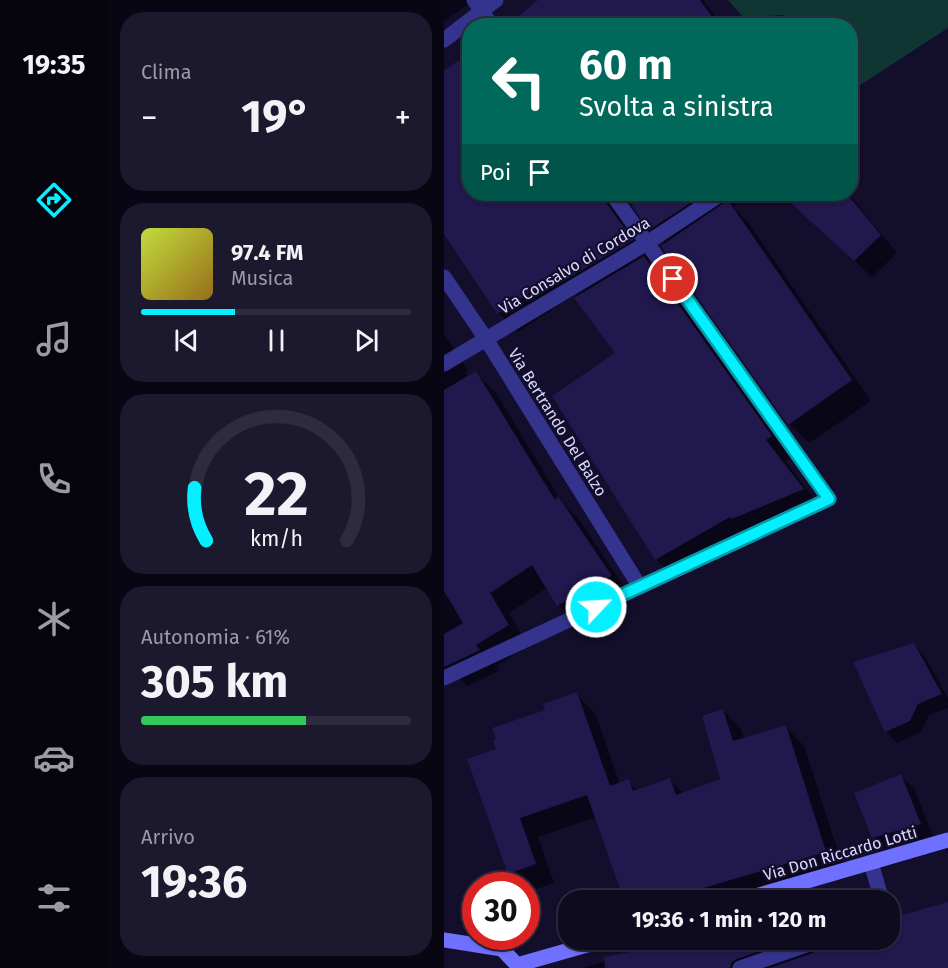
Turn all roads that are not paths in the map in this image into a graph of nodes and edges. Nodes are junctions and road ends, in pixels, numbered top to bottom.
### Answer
1 (496, 0) edge
2 (478, 5) edge
3 (465, 18) edge
4 (487, 18) edge
5 (462, 21) edge
6 (444, 40) edge
7 (617, 201) edge
8 (710, 201) edge
9 (647, 243) junction
10 (444, 277) edge
11 (486, 339) junction
12 (444, 364) edge
13 (640, 587) junction
14 (444, 678) edge
15 (948, 840) edge
16 (872, 862) junction
17 (776, 890) edge
18 (879, 890) edge
19 (444, 940) edge
20 (570, 950) edge
21 (792, 950) edge
22 (512, 967) edge
23 (740, 968) edge

1 - 2 street
2 - 3 street
2 - 4 street
5 - 6 street
7 - 9 street
8 - 9 street, Via Consalvo di Cordova
9 - 11 street, Via Consalvo di Cordova
9 - 13 street
10 - 11 street, Via Bertrando Del Balzo
11 - 12 street, Via Consalvo di Cordova
11 - 13 street, Via Bertrando Del Balzo
13 - 14 street
15 - 16 main road, Via Don Riccardo Lotti
16 - 17 main road, Via Don Riccardo Lotti
16 - 18 street
19 - 22 main road
20 - 22 main road
21 - 23 street

